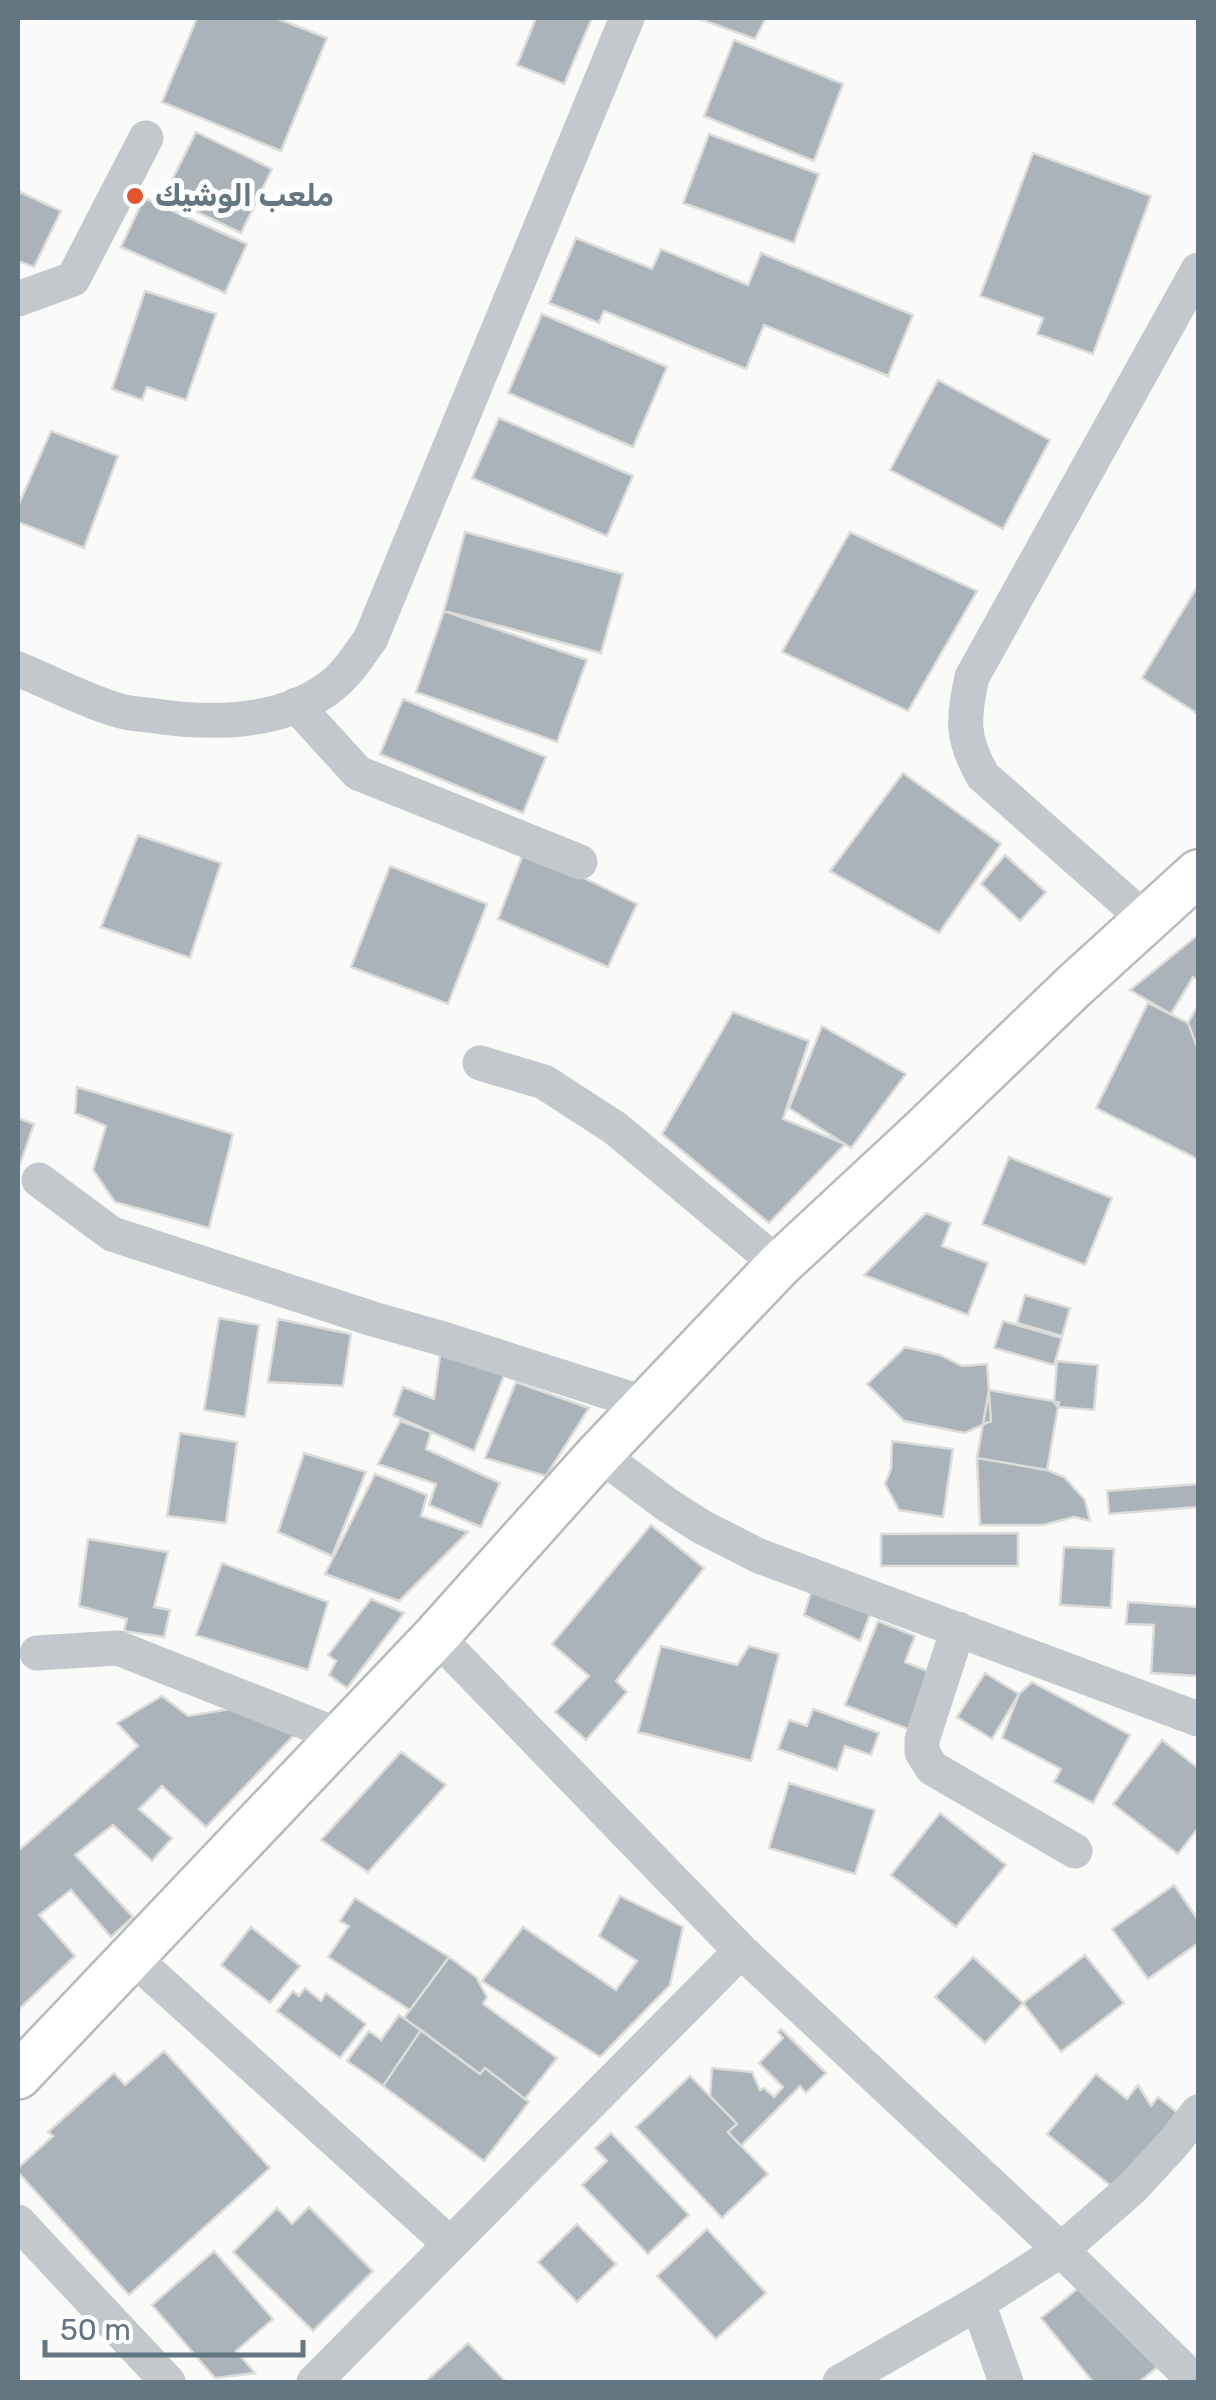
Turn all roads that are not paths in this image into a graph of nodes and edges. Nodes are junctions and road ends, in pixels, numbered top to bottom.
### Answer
1 (627, 18) edge
2 (146, 138) dead end
3 (1198, 270) edge
4 (18, 299) edge
5 (18, 668) edge
6 (296, 705) junction
7 (580, 862) dead end
8 (1198, 873) edge
9 (1146, 920) junction
10 (480, 1063) dead end
11 (39, 1180) dead end
12 (778, 1266) junction
13 (646, 1404) junction
14 (599, 1454) junction
15 (958, 1630) junction
16 (436, 1636) junction
17 (38, 1653) dead end
18 (1198, 1719) edge
19 (340, 1736) junction
20 (1075, 1851) dead end
21 (741, 1951) junction
22 (131, 1956) junction
23 (18, 2076) edge
24 (1198, 2112) edge
25 (18, 2222) edge
26 (450, 2244) junction
27 (1061, 2250) junction
28 (978, 2304) junction
29 (168, 2382) edge
30 (314, 2382) edge
31 (840, 2382) edge
32 (1006, 2382) edge
33 (1196, 2382) edge

1 - 6 street
2 - 4 street
3 - 9 street
5 - 6 street
6 - 7 street
8 - 9 main road
9 - 12 main road
10 - 12 street
11 - 13 street
12 - 13 main road
13 - 14 main road
14 - 15 street
14 - 16 main road
15 - 18 street
15 - 20 street
16 - 19 main road
16 - 21 street
17 - 19 street
19 - 22 main road
21 - 26 street
21 - 27 street
22 - 23 main road
22 - 26 street
24 - 27 street
25 - 29 street
26 - 30 street
27 - 28 street
27 - 33 street
28 - 31 street
28 - 32 street

